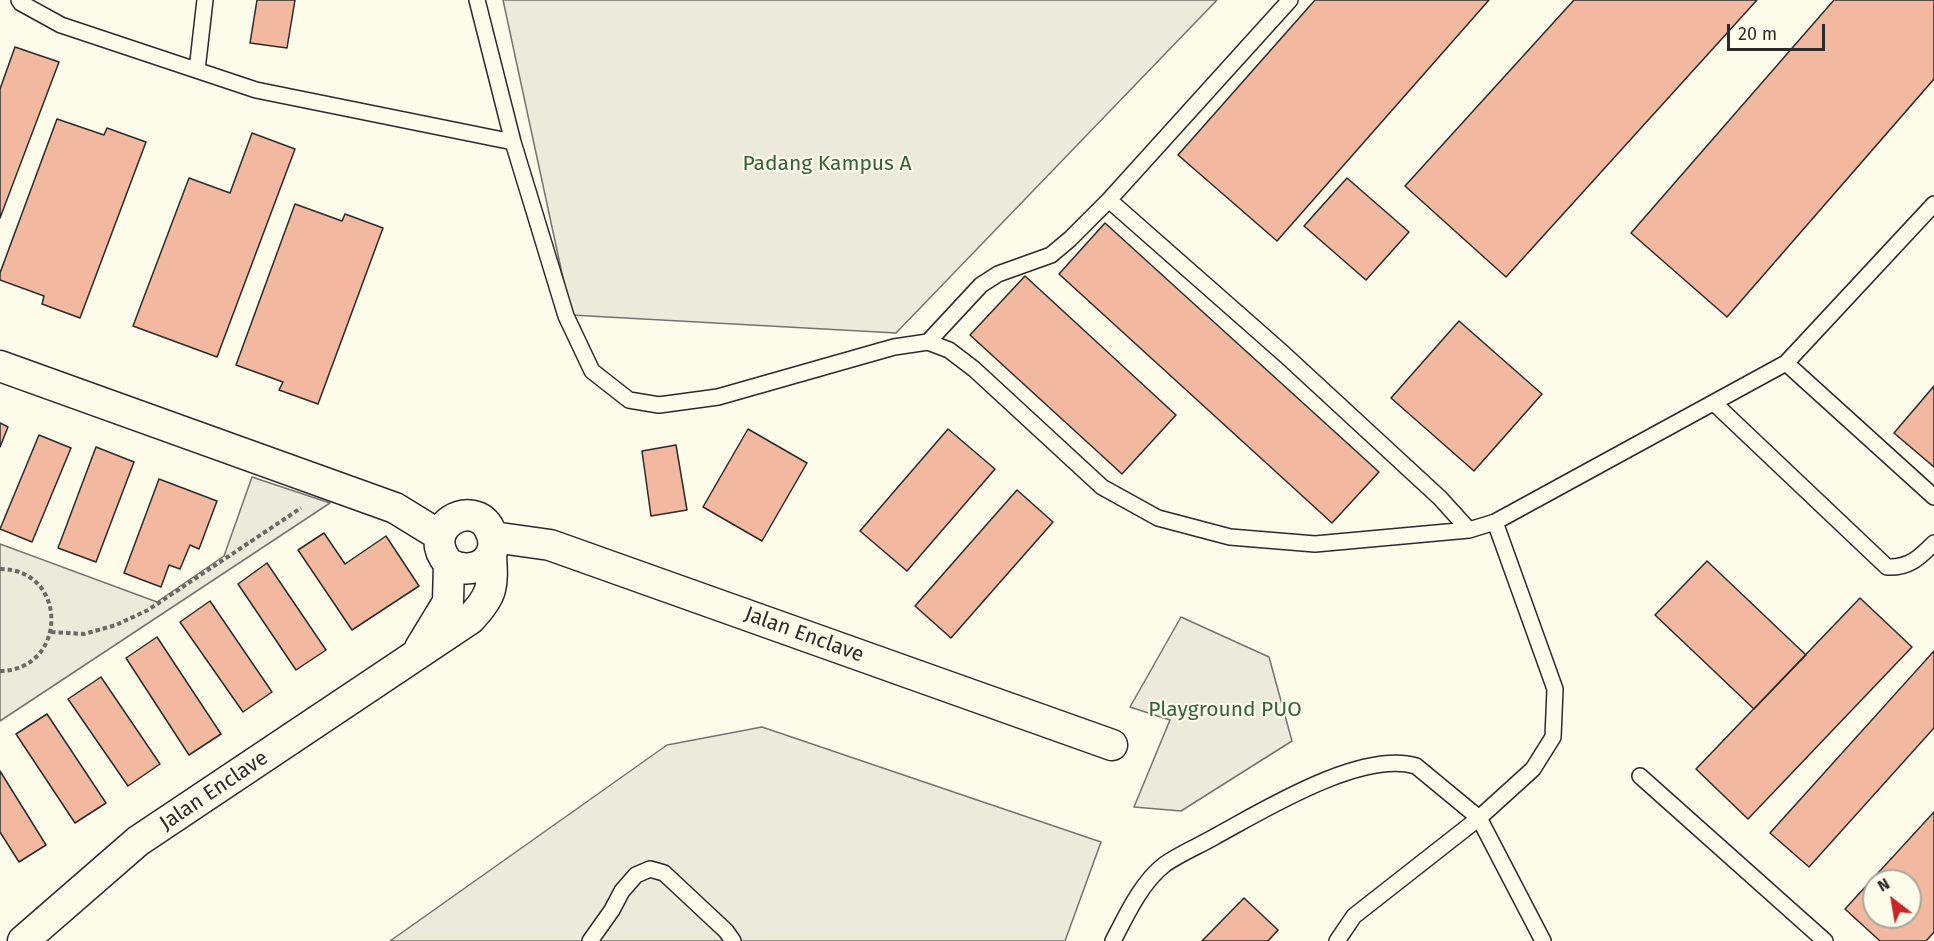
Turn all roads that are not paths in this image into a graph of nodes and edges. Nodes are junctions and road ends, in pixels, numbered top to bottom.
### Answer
1 (19, 0) edge
2 (205, 0) edge
3 (477, 0) edge
4 (1290, 0) edge
5 (197, 70) junction
6 (513, 142) junction
7 (1109, 200) junction
8 (1934, 204) edge
9 (928, 342) junction
10 (1786, 363) junction
11 (0, 366) edge
12 (1714, 403) junction
13 (1934, 497) edge
14 (1495, 522) junction
15 (1469, 530) junction
16 (440, 535) junction
17 (1934, 543) edge
18 (492, 546) junction
19 (449, 564) junction
20 (416, 656) junction
21 (1112, 745) dead end
22 (1640, 777) dead end
23 (1479, 818) junction
24 (23, 941) edge
25 (590, 941) edge
26 (733, 941) edge
27 (1113, 941) edge
28 (1336, 941) edge
29 (1543, 941) edge
30 (1826, 941) edge

1 - 5 lane
2 - 5 lane
3 - 6 lane
4 - 7 lane
5 - 6 lane
6 - 9 lane
7 - 9 lane
7 - 15 lane
8 - 10 lane
9 - 15 lane
10 - 12 lane
10 - 13 lane
11 - 16 street
12 - 14 lane
12 - 17 lane
14 - 15 lane
14 - 23 lane
16 - 18 street
16 - 19 street, Jalan Enclave
18 - 19 street
18 - 20 street, Jalan Enclave
18 - 21 street, Jalan Enclave
19 - 20 street, Jalan Enclave
20 - 24 street, Jalan Enclave
22 - 30 lane
23 - 27 lane
23 - 28 lane
23 - 29 lane
25 - 26 lane

